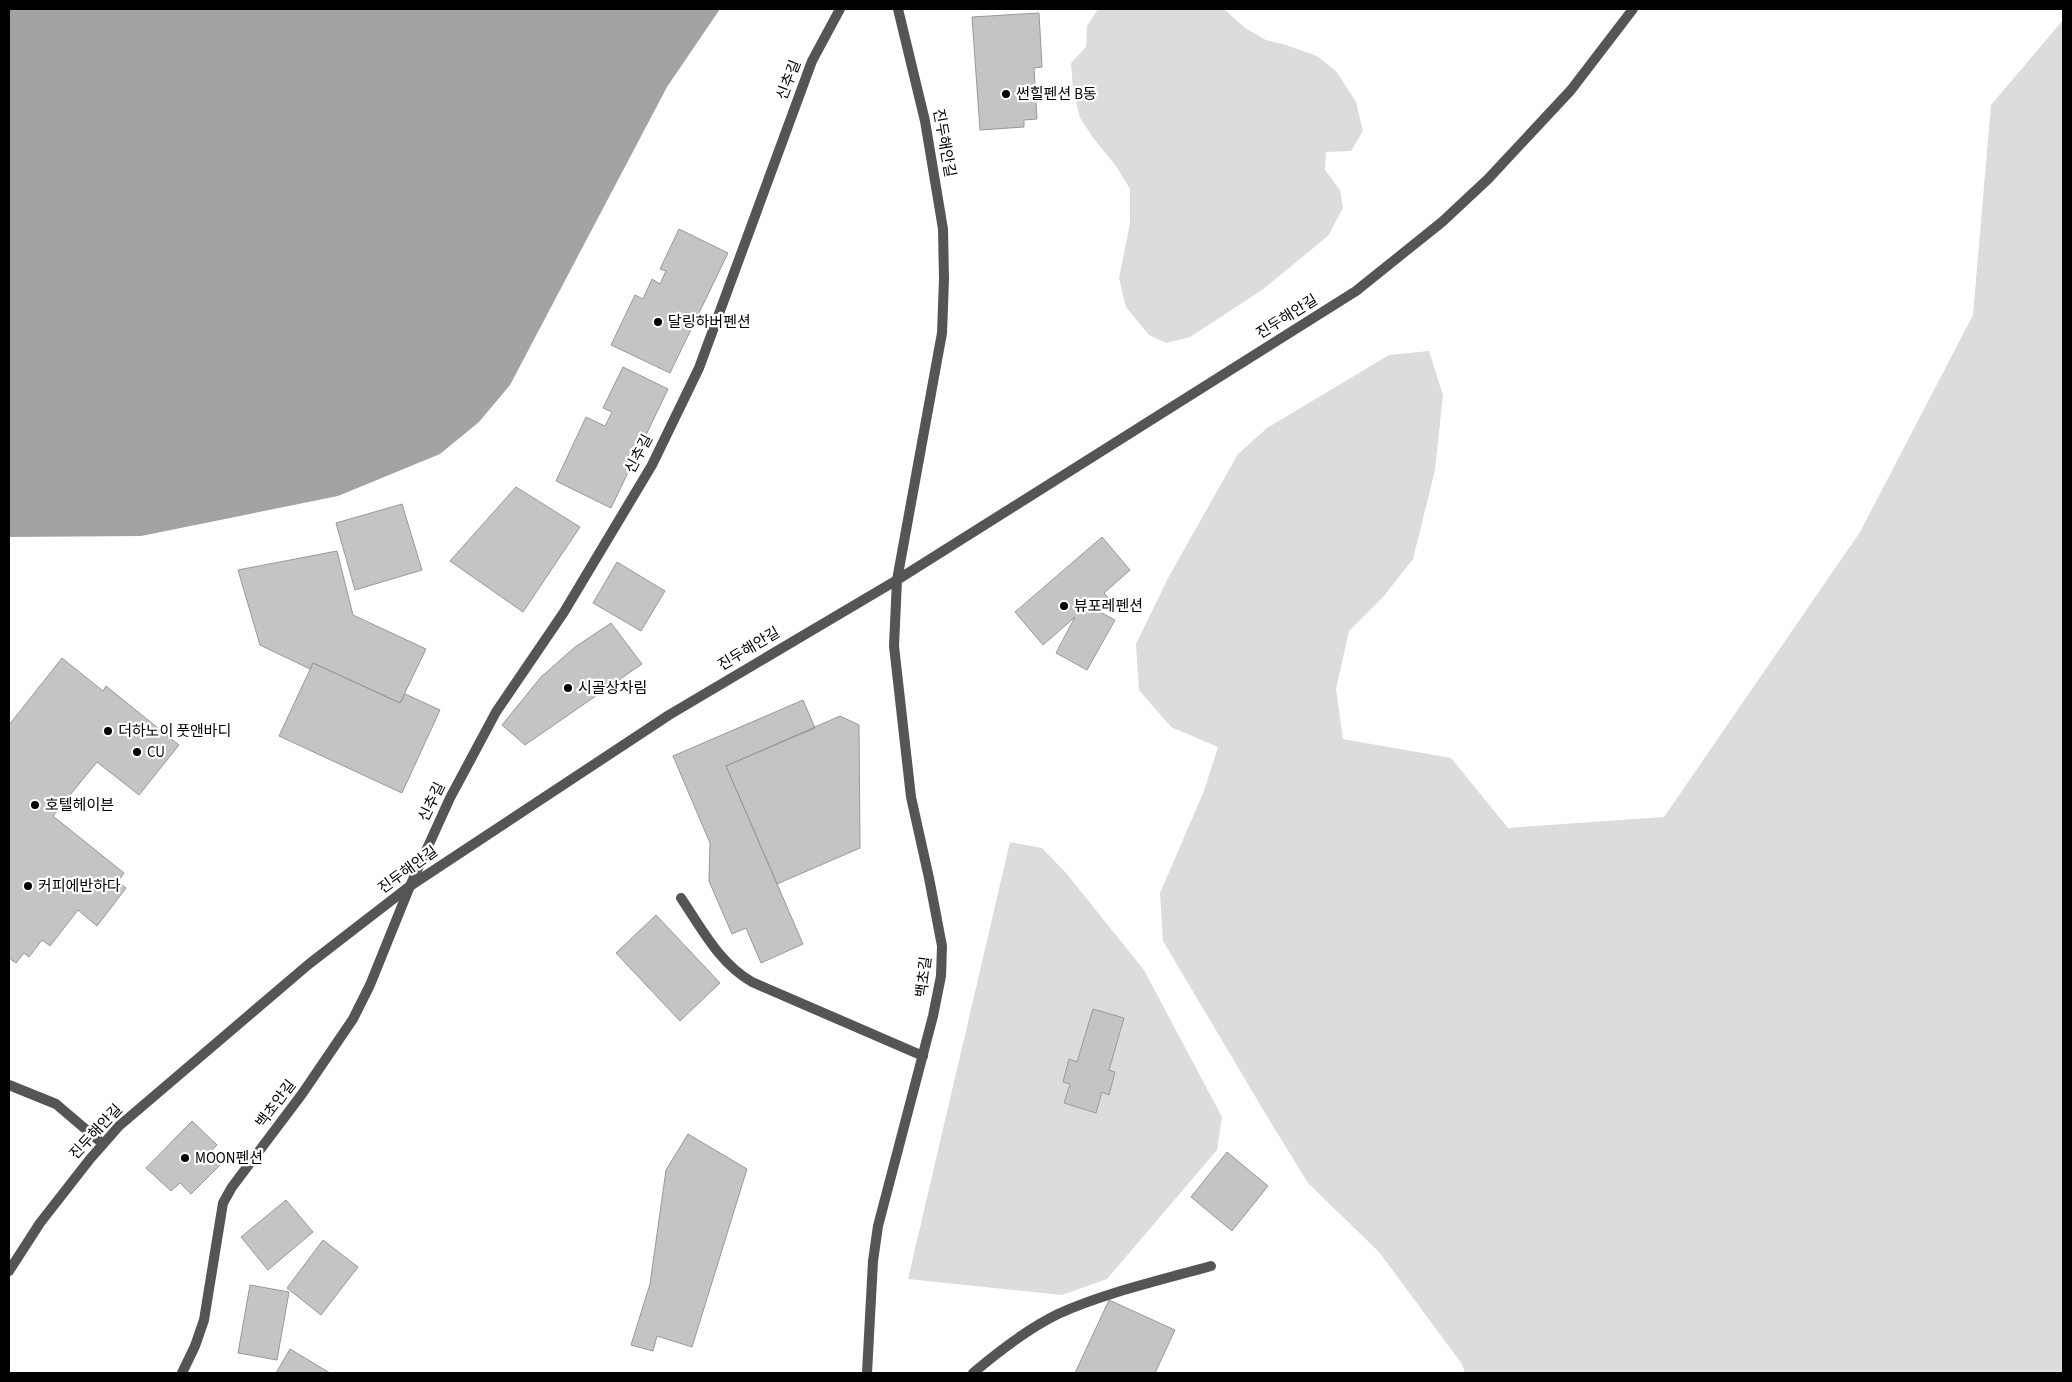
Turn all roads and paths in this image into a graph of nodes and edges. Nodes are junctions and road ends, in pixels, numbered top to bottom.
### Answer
1 (840, 9) edge
2 (898, 9) edge
3 (1633, 9) edge
4 (897, 580) junction
5 (410, 886) junction
6 (681, 898) dead end
7 (923, 1056) junction
8 (9, 1085) edge
9 (103, 1144) junction
10 (1211, 1266) dead end
11 (9, 1271) edge
12 (182, 1373) edge
13 (867, 1373) edge
14 (973, 1373) edge

1 - 5 street, 신추길
2 - 4 street, 진두해안길
3 - 4 street, 진두해안길
4 - 5 street, 진두해안길
4 - 7 street, 백초길
5 - 9 street, 진두해안길
5 - 12 street, 백초안길
6 - 7 street
7 - 13 street, 백초길
8 - 9 street
9 - 11 street, 진두해안길
10 - 14 street

